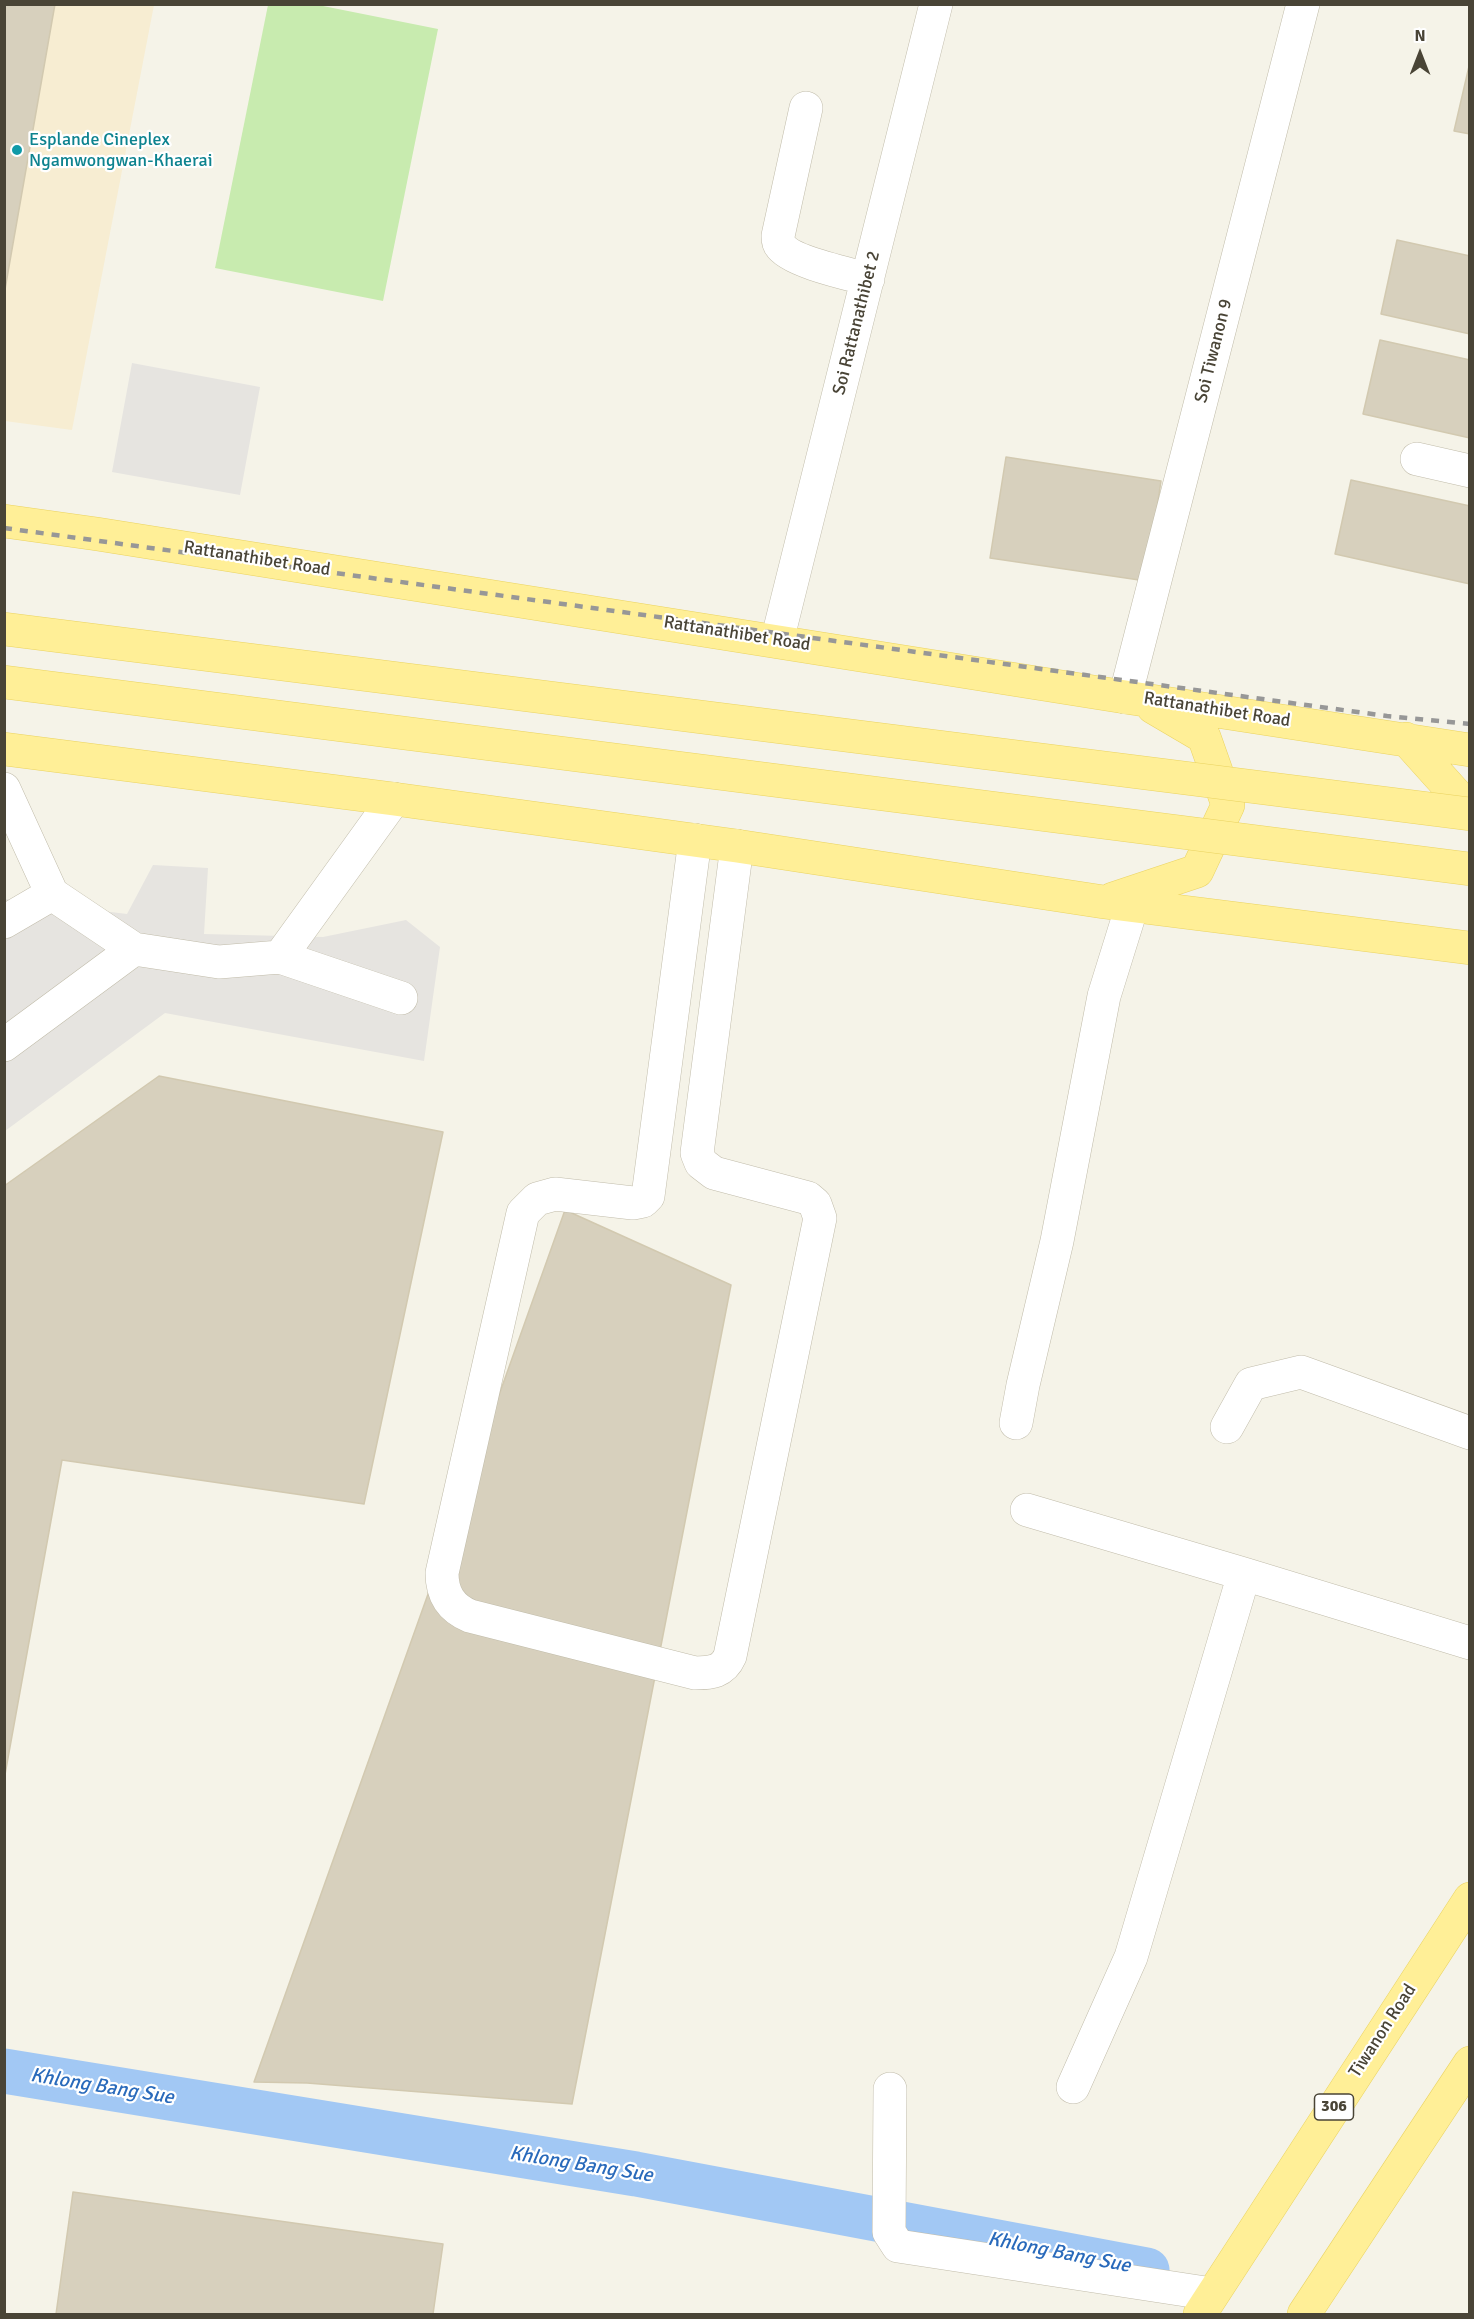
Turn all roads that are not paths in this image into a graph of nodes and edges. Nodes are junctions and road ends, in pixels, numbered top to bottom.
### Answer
1 (936, 4) edge
2 (1303, 4) edge
3 (806, 108) dead end
4 (868, 279) junction
5 (1417, 459) dead end
6 (1470, 471) edge
7 (4, 521) edge
8 (4, 629) edge
9 (777, 641) junction
10 (4, 682) edge
11 (1131, 698) junction
12 (1406, 739) junction
13 (4, 749) edge
14 (1470, 750) edge
15 (4, 789) edge
16 (394, 799) junction
17 (1470, 805) edge
18 (1470, 814) edge
19 (696, 840) junction
20 (737, 846) junction
21 (1470, 869) edge
22 (52, 894) junction
23 (1118, 904) junction
24 (4, 922) edge
25 (1470, 948) edge
26 (134, 949) junction
27 (280, 957) junction
28 (401, 998) dead end
29 (4, 1045) edge
30 (1016, 1423) dead end
31 (1227, 1427) dead end
32 (1470, 1433) edge
33 (1027, 1510) dead end
34 (1244, 1574) junction
35 (1470, 1643) edge
36 (1470, 1899) edge
37 (1470, 2063) edge
38 (1072, 2087) dead end
39 (890, 2089) dead end
40 (1206, 2304) edge
41 (1304, 2314) edge

1 - 4 street, Soi Rattanathibet 2
2 - 11 street, Soi Tiwanon 9
3 - 4 street
4 - 9 street, Soi Rattanathibet 2
5 - 6 street
7 - 9 main road, Rattanathibet Road
8 - 18 main road, bridge
9 - 11 main road, Rattanathibet Road
10 - 21 main road, bridge
11 - 12 main road, Rattanathibet Road
11 - 23 main road
12 - 14 main road, Rattanathibet Road
12 - 17 main road
13 - 16 main road
15 - 22 street
16 - 19 main road
16 - 27 street
19 - 20 main road
19 - 20 street
20 - 23 main road
22 - 24 street
22 - 26 street
23 - 25 main road
23 - 30 street
26 - 27 street
26 - 29 street
27 - 28 street
31 - 32 street
33 - 34 street
34 - 35 street
34 - 38 street
36 - 40 main road, Tiwanon Road / 306
37 - 41 main road
39 - 40 street

